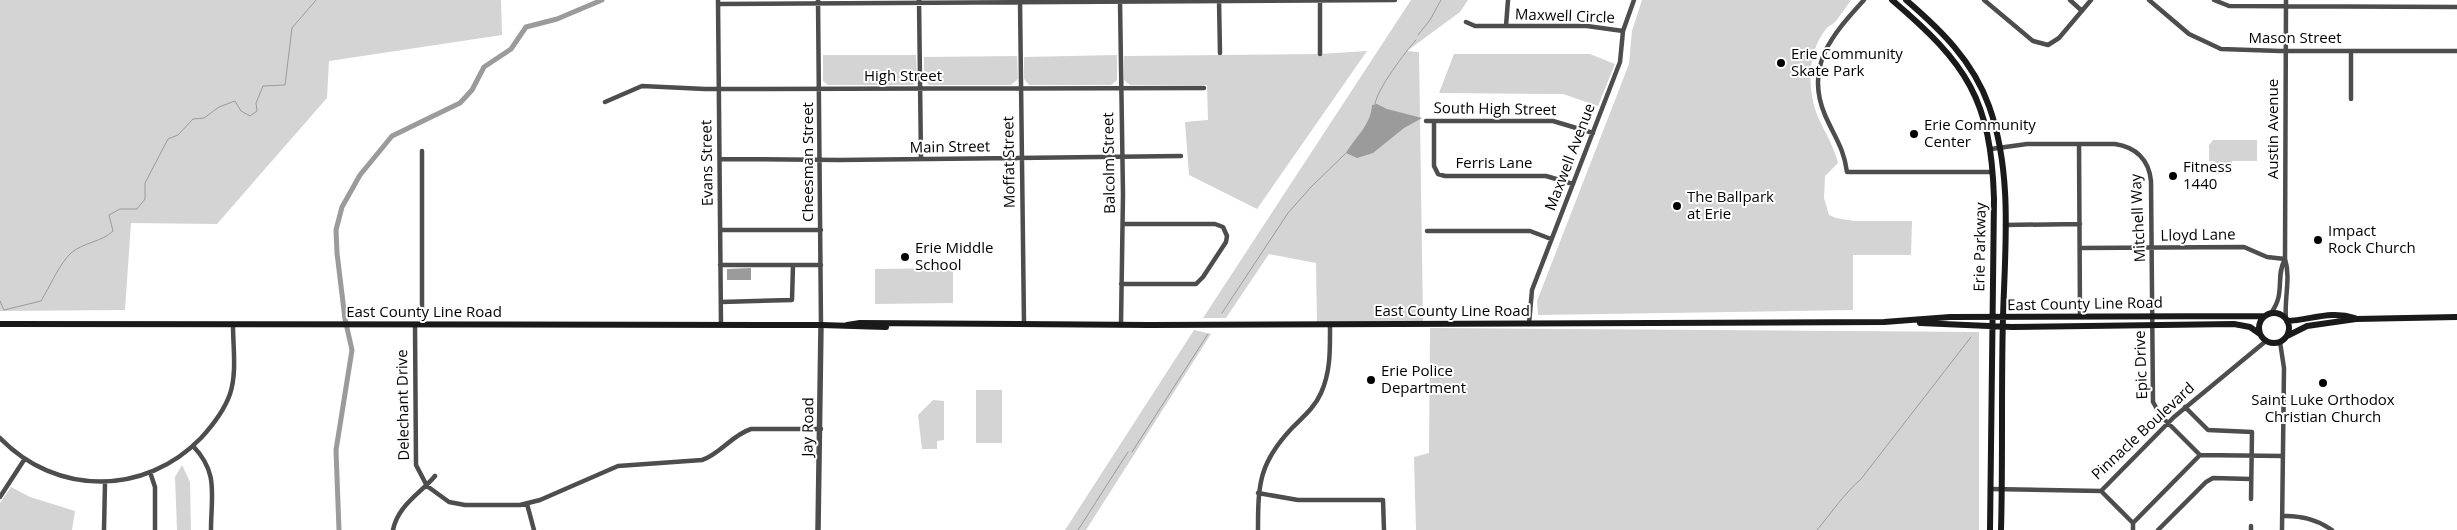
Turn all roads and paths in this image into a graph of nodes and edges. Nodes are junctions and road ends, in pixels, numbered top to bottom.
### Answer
1 (1320, 0) edge
2 (1394, 0) edge
3 (1508, 0) edge
4 (1634, 0) edge
5 (1864, 0) edge
6 (1892, 0) edge
7 (1906, 0) edge
8 (1984, 0) edge
9 (2070, 0) edge
10 (2092, 0) edge
11 (2149, 0) edge
12 (2214, 0) edge
13 (2286, 0) edge
14 (2419, 0) edge
15 (1120, 1) edge
16 (1219, 1) edge
17 (718, 2) edge
18 (818, 2) edge
19 (919, 2) edge
20 (1020, 2) edge
21 (2286, 7) junction
22 (2419, 7) junction
23 (2457, 7) edge
24 (2082, 11) junction
25 (1466, 22) dead end
26 (1506, 26) junction
27 (1623, 31) junction
28 (2286, 51) junction
29 (2351, 51) junction
30 (2457, 51) edge
31 (1220, 53) dead end
32 (1320, 54) dead end
33 (719, 88) junction
34 (819, 88) junction
35 (920, 88) junction
36 (1021, 88) junction
37 (1121, 88) junction
38 (1204, 88) dead end
39 (2351, 99) dead end
40 (605, 102) dead end
41 (1426, 121) dead end
42 (1434, 121) junction
43 (1593, 134) junction
44 (2079, 144) junction
45 (2000, 148) junction
46 (1991, 149) junction
47 (422, 151) dead end
48 (1181, 156) dead end
49 (1122, 157) junction
50 (1022, 158) junction
51 (720, 159) junction
52 (921, 159) junction
53 (820, 160) junction
54 (1993, 172) junction
55 (1572, 184) junction
56 (1123, 224) junction
57 (2080, 224) junction
58 (2005, 225) junction
59 (720, 230) junction
60 (821, 230) junction
61 (1427, 231) dead end
62 (1551, 239) junction
63 (2080, 248) junction
64 (2152, 248) junction
65 (2285, 259) junction
66 (793, 265) junction
67 (821, 265) junction
68 (720, 266) junction
69 (1121, 284) junction
70 (721, 302) junction
71 (2268, 314) junction
72 (2080, 316) junction
73 (2152, 316) junction
74 (1992, 317) junction
75 (2003, 317) junction
76 (2457, 317) edge
77 (2356, 318) junction
78 (2287, 320) junction
79 (1904, 321) junction
80 (0, 324) edge
81 (415, 324) junction
82 (422, 324) junction
83 (1024, 324) junction
84 (1330, 324) junction
85 (1529, 324) junction
86 (233, 325) junction
87 (721, 325) junction
88 (821, 325) junction
89 (1121, 325) junction
90 (2152, 325) junction
91 (1992, 326) junction
92 (2003, 327) junction
93 (2260, 334) junction
94 (2287, 336) junction
95 (2266, 341) junction
96 (2280, 342) junction
97 (2185, 407) junction
98 (2168, 423) junction
99 (821, 429) junction
100 (0, 438) edge
101 (194, 446) junction
102 (2200, 455) junction
103 (2252, 456) junction
104 (2282, 456) junction
105 (24, 460) junction
106 (150, 472) junction
107 (435, 476) dead end
108 (2251, 479) junction
109 (105, 483) junction
110 (427, 486) junction
111 (1990, 489) junction
112 (2002, 490) junction
113 (2100, 491) junction
114 (1258, 492) junction
115 (0, 497) edge
116 (2251, 499) dead end
117 (527, 504) junction
118 (2282, 516) junction
119 (2133, 523) junction
120 (104, 530) edge
121 (155, 530) edge
122 (211, 530) edge
123 (393, 530) edge
124 (534, 530) edge
125 (818, 530) edge
126 (1258, 530) edge
127 (1384, 530) edge
128 (1990, 530) edge
129 (2001, 530) edge
130 (2133, 530) edge
131 (2158, 530) edge
132 (2282, 530) edge
133 (2332, 530) edge

1 - 2 street
1 - 16 street
1 - 32 street
3 - 26 street, Maxwell Circle
4 - 27 street, Maxwell Avenue
5 - 54 street
6 - 46 main road, Erie Parkway
7 - 45 main road, Erie Parkway
8 - 24 street
9 - 24 street
10 - 24 street
11 - 28 street, Mason Street
12 - 21 street
13 - 21 street, Austin Avenue
14 - 22 street
15 - 16 street
15 - 20 street
15 - 37 street, Balcolm Street
16 - 31 street
17 - 18 street
17 - 33 street, Evans Street
18 - 19 street
18 - 34 street, Cheesman Street
19 - 20 street
19 - 35 street
20 - 36 street, Moffat Street
21 - 22 street
21 - 28 street, Austin Avenue
22 - 23 street
25 - 26 street, Maxwell Circle
26 - 27 street, Maxwell Circle
27 - 43 street, Maxwell Avenue
28 - 29 street, Mason Street
28 - 65 street, Austin Avenue
29 - 30 street, Mason Street
29 - 39 street
33 - 34 street, High Street
33 - 40 street, High Street
33 - 51 street, Evans Street
34 - 35 street, High Street
34 - 53 street, Cheesman Street
35 - 36 street, High Street
35 - 52 street
36 - 37 street, High Street
36 - 50 street, Moffat Street
37 - 38 street, High Street
37 - 49 street, Balcolm Street
41 - 42 street, South High Street
42 - 43 street, South High Street
42 - 55 street, Ferris Lane
43 - 55 street, Maxwell Avenue
44 - 45 street, Mitchell Way
44 - 57 street
44 - 64 street, Mitchell Way
45 - 46 street, Mitchell Way
45 - 58 main road, Erie Parkway
46 - 54 main road, Erie Parkway
47 - 82 street
48 - 49 street, Main Street
49 - 50 street, Main Street
49 - 56 street, Balcolm Street
50 - 52 street, Main Street
50 - 83 street, Moffat Street
51 - 53 street, Main Street
51 - 59 street, Evans Street
52 - 53 street, Main Street
53 - 60 street, Cheesman Street
54 - 74 main road, Erie Parkway
55 - 62 street, Maxwell Avenue
56 - 69 street, Balcolm Street
56 - 69 street
57 - 58 street
57 - 63 street
58 - 75 main road, Erie Parkway
59 - 60 street
59 - 68 street, Evans Street
60 - 67 street, Cheesman Street
61 - 62 street
62 - 85 street, Maxwell Avenue
63 - 64 street, Lloyd Lane
63 - 72 street
64 - 65 street, Lloyd Lane
64 - 73 street, Mitchell Way
65 - 71 street, Austin Avenue
65 - 78 street, Austin Avenue
66 - 67 street
66 - 68 street
66 - 70 street
67 - 88 street, Cheesman Street
68 - 70 street, Evans Street
69 - 89 street, Balcolm Street
70 - 87 street, Evans Street
71 - 73 main road, East County Line Road
71 - 78 main road
71 - 93 main road
72 - 73 main road, East County Line Road
72 - 75 main road, East County Line Road
73 - 90 street, Epic Drive
74 - 75 main road, East County Line Road
74 - 79 main road, East County Line Road
74 - 91 main road, Erie Parkway
75 - 92 main road, Erie Parkway
76 - 77 main road
77 - 78 main road
77 - 94 main road
78 - 94 main road
79 - 85 main road, East County Line Road
79 - 91 main road, East County Line Road
80 - 86 main road, East County Line Road
81 - 82 main road, East County Line Road
81 - 86 main road, East County Line Road
81 - 110 street, Delechant Drive
82 - 87 main road, East County Line Road
83 - 88 main road, East County Line Road
83 - 89 main road, East County Line Road
84 - 85 main road, East County Line Road
84 - 89 main road, East County Line Road
84 - 114 street
86 - 101 street
87 - 88 main road, East County Line Road
88 - 99 street, Jay Road
90 - 92 main road, East County Line Road
90 - 93 main road, East County Line Road
90 - 98 street, Epic Drive
91 - 92 main road, East County Line Road
91 - 111 main road, Erie Parkway
92 - 112 main road, Erie Parkway
93 - 95 main road
94 - 96 main road
95 - 96 main road
95 - 97 street, Pinnacle Boulevard
96 - 104 street
97 - 98 street, Pinnacle Boulevard
97 - 103 street
98 - 102 street, Epic Drive
98 - 113 street, Pinnacle Boulevard
99 - 117 street
99 - 125 street, Jay Road
100 - 105 street
101 - 106 street
101 - 122 street
102 - 103 street
102 - 119 street
103 - 104 street
103 - 108 street
104 - 118 street
105 - 109 street
105 - 115 street
106 - 109 street
106 - 121 street
107 - 110 street
108 - 116 street
108 - 131 street
109 - 120 street
110 - 117 street
110 - 123 street
111 - 112 street, Pinnacle Boulevard
111 - 128 main road, Erie Parkway
112 - 113 street, Pinnacle Boulevard
112 - 129 main road, Erie Parkway
113 - 119 street
114 - 126 street
114 - 127 street
117 - 124 street
118 - 132 street
118 - 133 street
119 - 130 street

